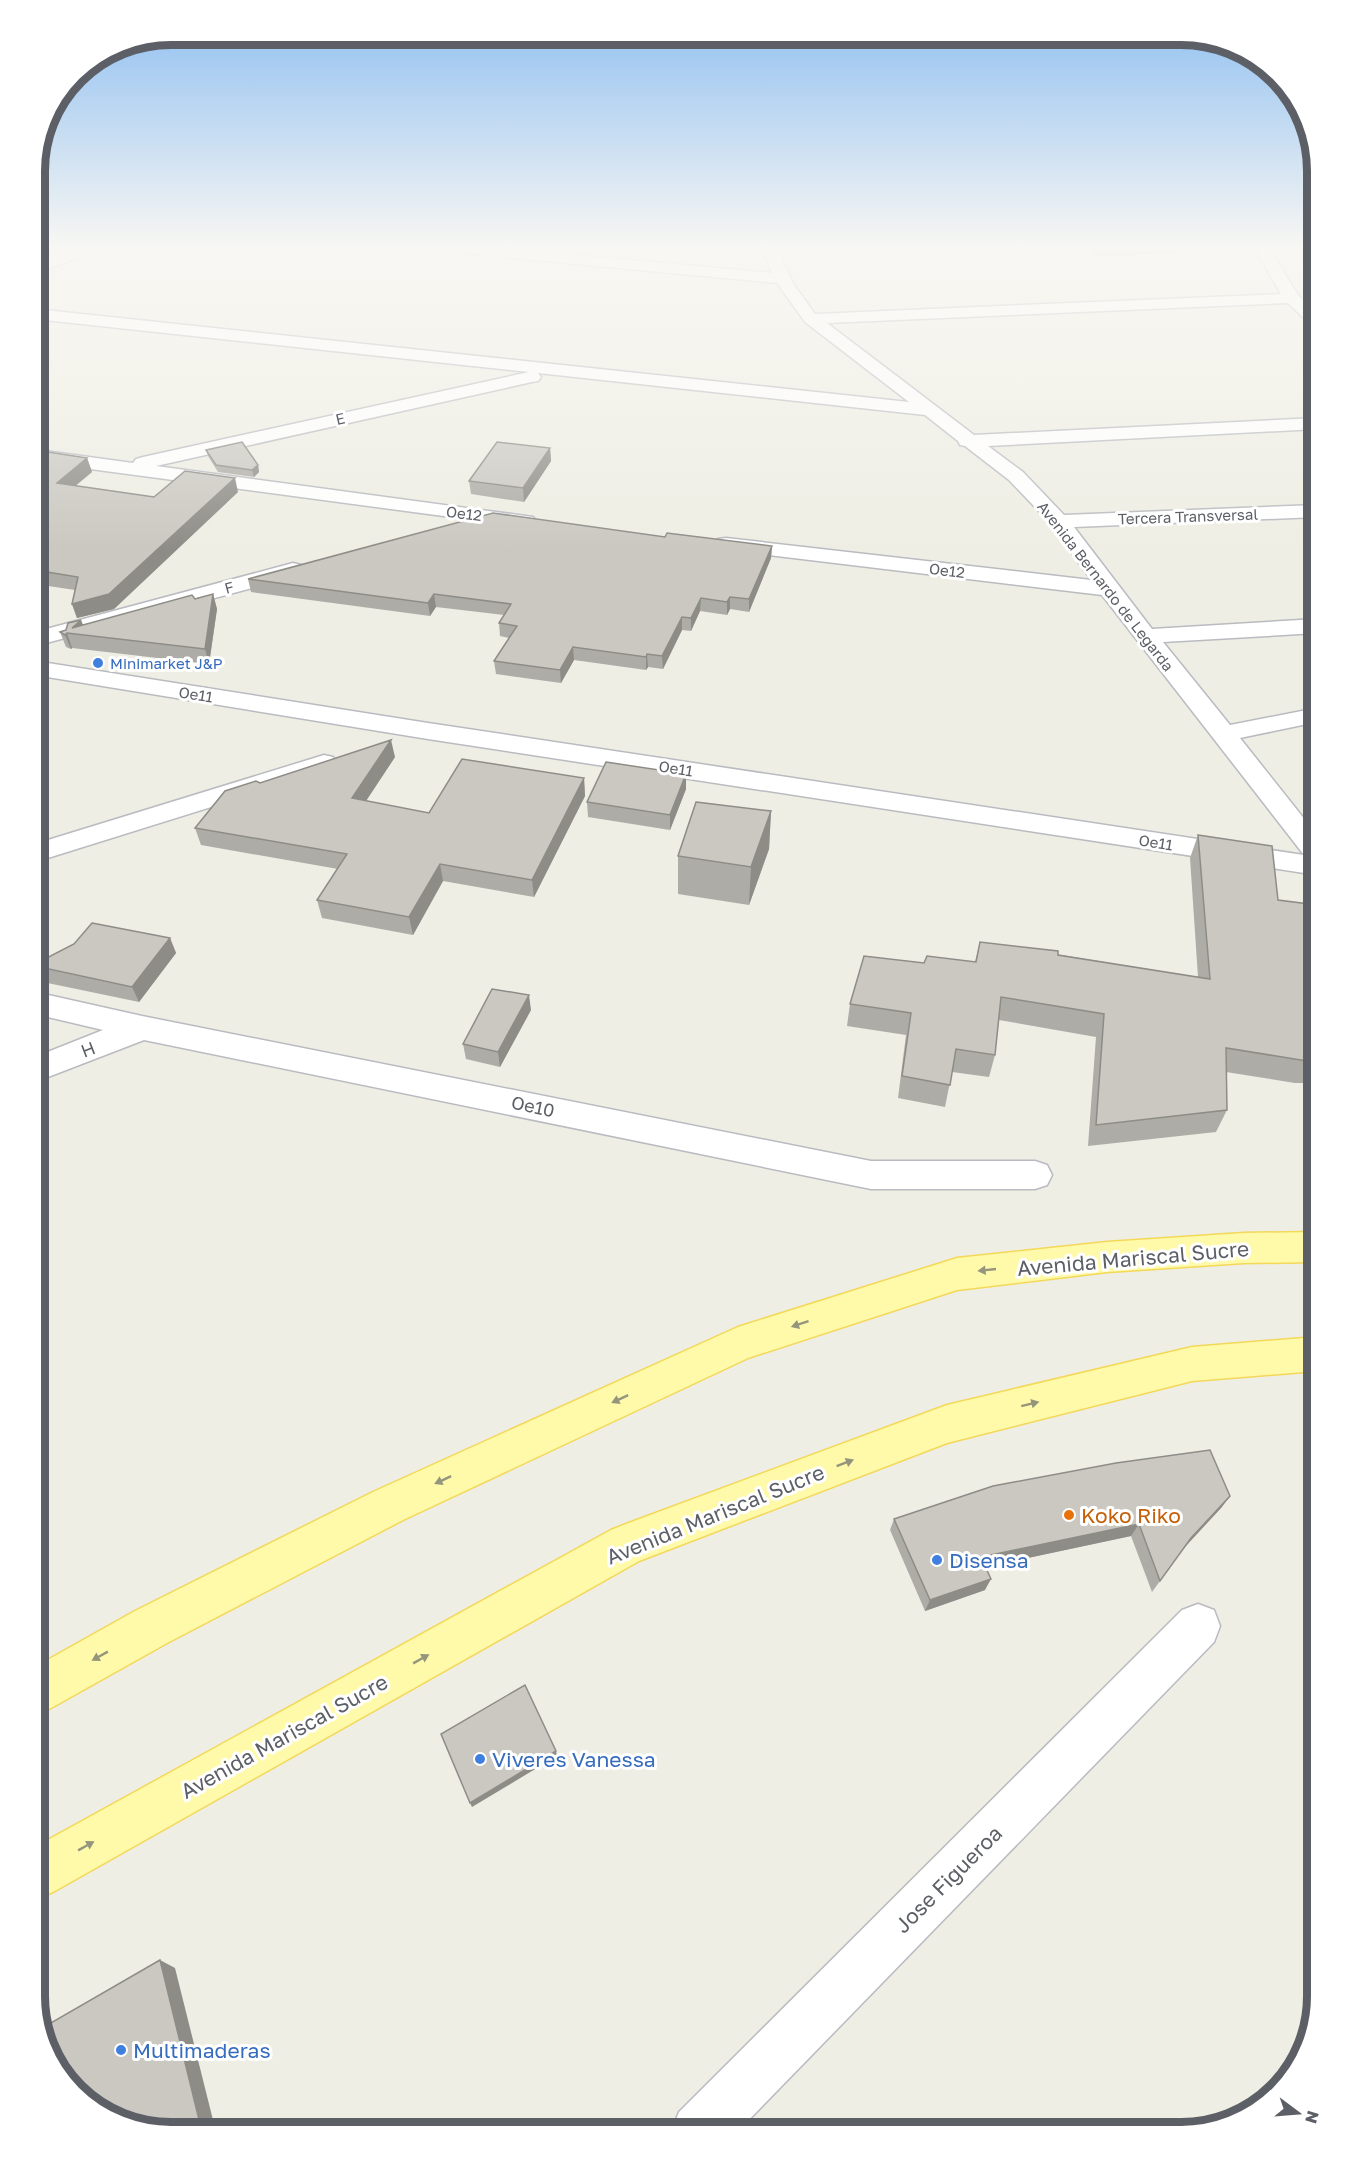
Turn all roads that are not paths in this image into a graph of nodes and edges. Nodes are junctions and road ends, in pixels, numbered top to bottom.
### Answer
1 (355, 348) edge
2 (848, 348) edge
3 (560, 370) junction
4 (927, 410) junction
5 (1307, 424) edge
6 (967, 441) junction
7 (45, 457) edge
8 (121, 468) junction
9 (1307, 511) edge
10 (492, 517) junction
11 (1059, 521) junction
12 (551, 524) edge
13 (435, 532) edge
14 (705, 542) edge
15 (309, 566) edge
16 (1109, 589) junction
17 (1307, 627) edge
18 (45, 636) edge
19 (1146, 636) junction
20 (45, 670) edge
21 (1307, 717) edge
22 (429, 731) junction
23 (1224, 734) junction
24 (1307, 823) edge
25 (45, 850) edge
26 (1307, 864) edge
27 (45, 1005) edge
28 (142, 1028) junction
29 (45, 1066) edge
30 (1035, 1175) dead end
31 (1307, 1247) edge
32 (1307, 1355) edge
33 (1198, 1626) dead end
34 (45, 1686) edge
35 (45, 1868) edge
36 (709, 2122) edge

1 - 3 street
2 - 4 street, Avenida Bernardo de Legarda
3 - 4 street
3 - 8 street, E
4 - 6 street, Avenida Bernardo de Legarda
5 - 6 street
6 - 11 street, Avenida Bernardo de Legarda
7 - 8 street, Oe12
8 - 10 street, Oe12
9 - 11 street, Tercera Transversal
10 - 12 street, Oe12
10 - 13 street
11 - 16 street, Avenida Bernardo de Legarda
14 - 16 street, Oe12
15 - 18 street, F
16 - 19 street, Avenida Bernardo de Legarda
17 - 19 street
19 - 23 street, Avenida Bernardo de Legarda
20 - 22 street, Oe11
21 - 23 street
22 - 25 street
22 - 26 street, Oe11
23 - 24 street, Avenida Bernardo de Legarda
27 - 28 street, Oe10
28 - 29 street, H
28 - 30 street, Oe10
31 -> 34 main road, Avenida Mariscal Sucre
35 -> 32 main road, Avenida Mariscal Sucre
33 - 36 street, Jose Figueroa

